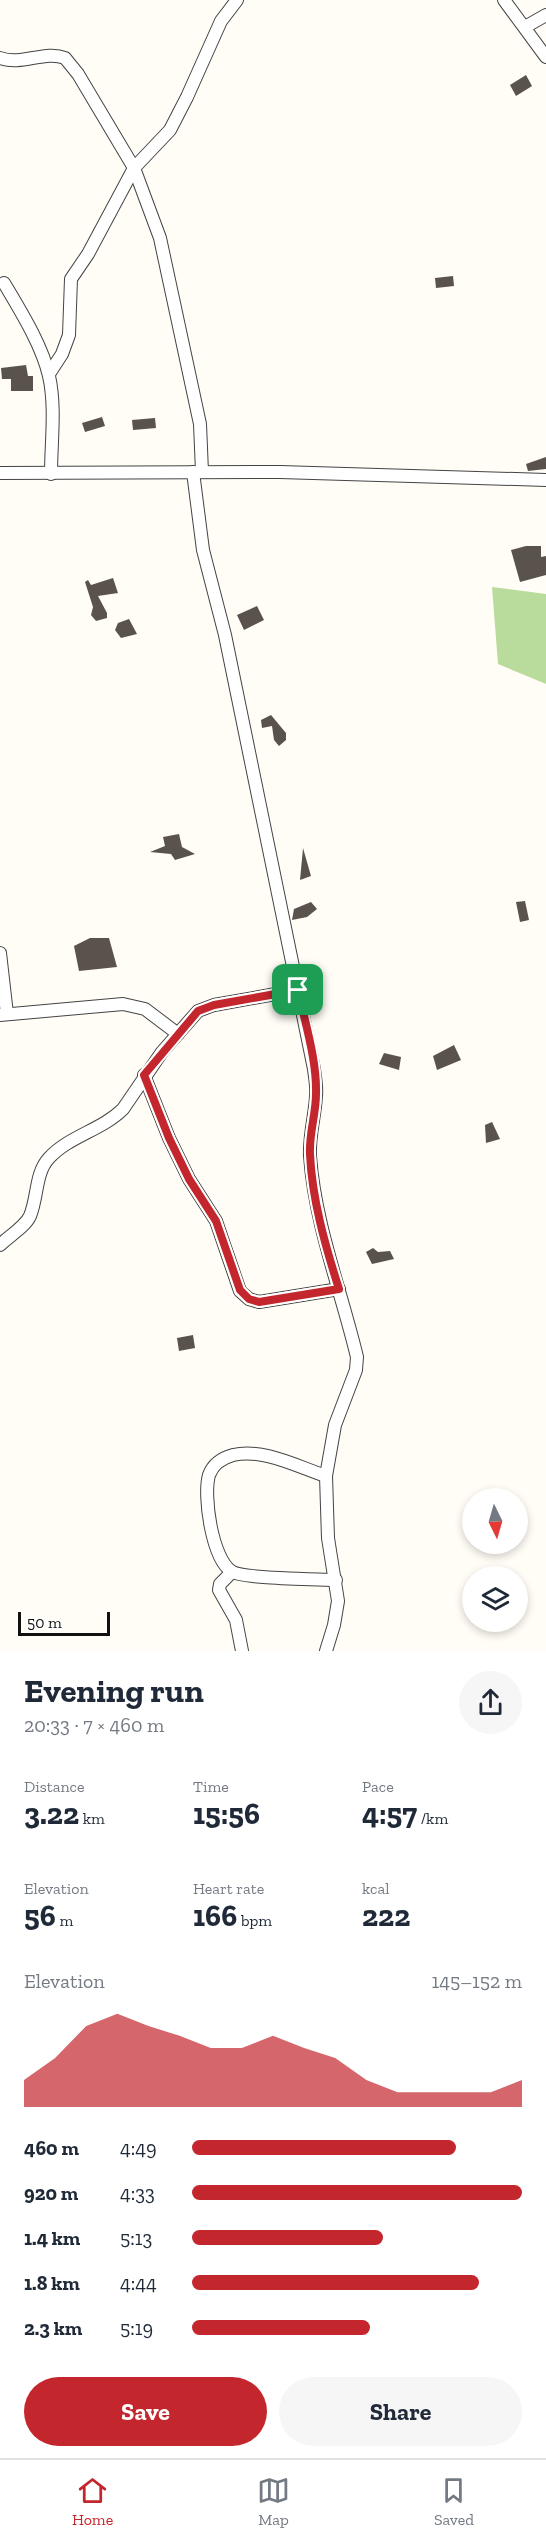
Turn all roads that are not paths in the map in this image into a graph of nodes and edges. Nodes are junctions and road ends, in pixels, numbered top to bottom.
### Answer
1 (237, 0) edge
2 (504, 0) edge
3 (546, 15) edge
4 (525, 27) junction
5 (546, 57) edge
6 (0, 58) edge
7 (134, 168) junction
8 (4, 283) dead end
9 (49, 374) junction
10 (198, 472) junction
11 (0, 473) edge
12 (51, 474) junction
13 (546, 480) edge
14 (0, 953) edge
15 (298, 990) junction
16 (3, 1015) edge
17 (178, 1034) junction
18 (144, 1075) junction
19 (0, 1245) edge
20 (339, 1289) junction
21 (326, 1476) junction
22 (232, 1572) junction
23 (336, 1580) junction
24 (242, 1651) edge
25 (326, 1651) edge

1 - 7 street
2 - 4 street
3 - 4 street
4 - 5 street
6 - 7 street
7 - 9 street
7 - 10 street
8 - 9 street
9 - 12 street
10 - 12 street
10 - 13 street
10 - 15 street
11 - 12 street
14 - 16 street
15 - 17 street
15 - 20 street
16 - 17 street
17 - 18 street
18 - 19 street
18 - 20 street
20 - 21 street
21 - 22 street
21 - 23 street
22 - 23 street
22 - 24 street
23 - 25 street

